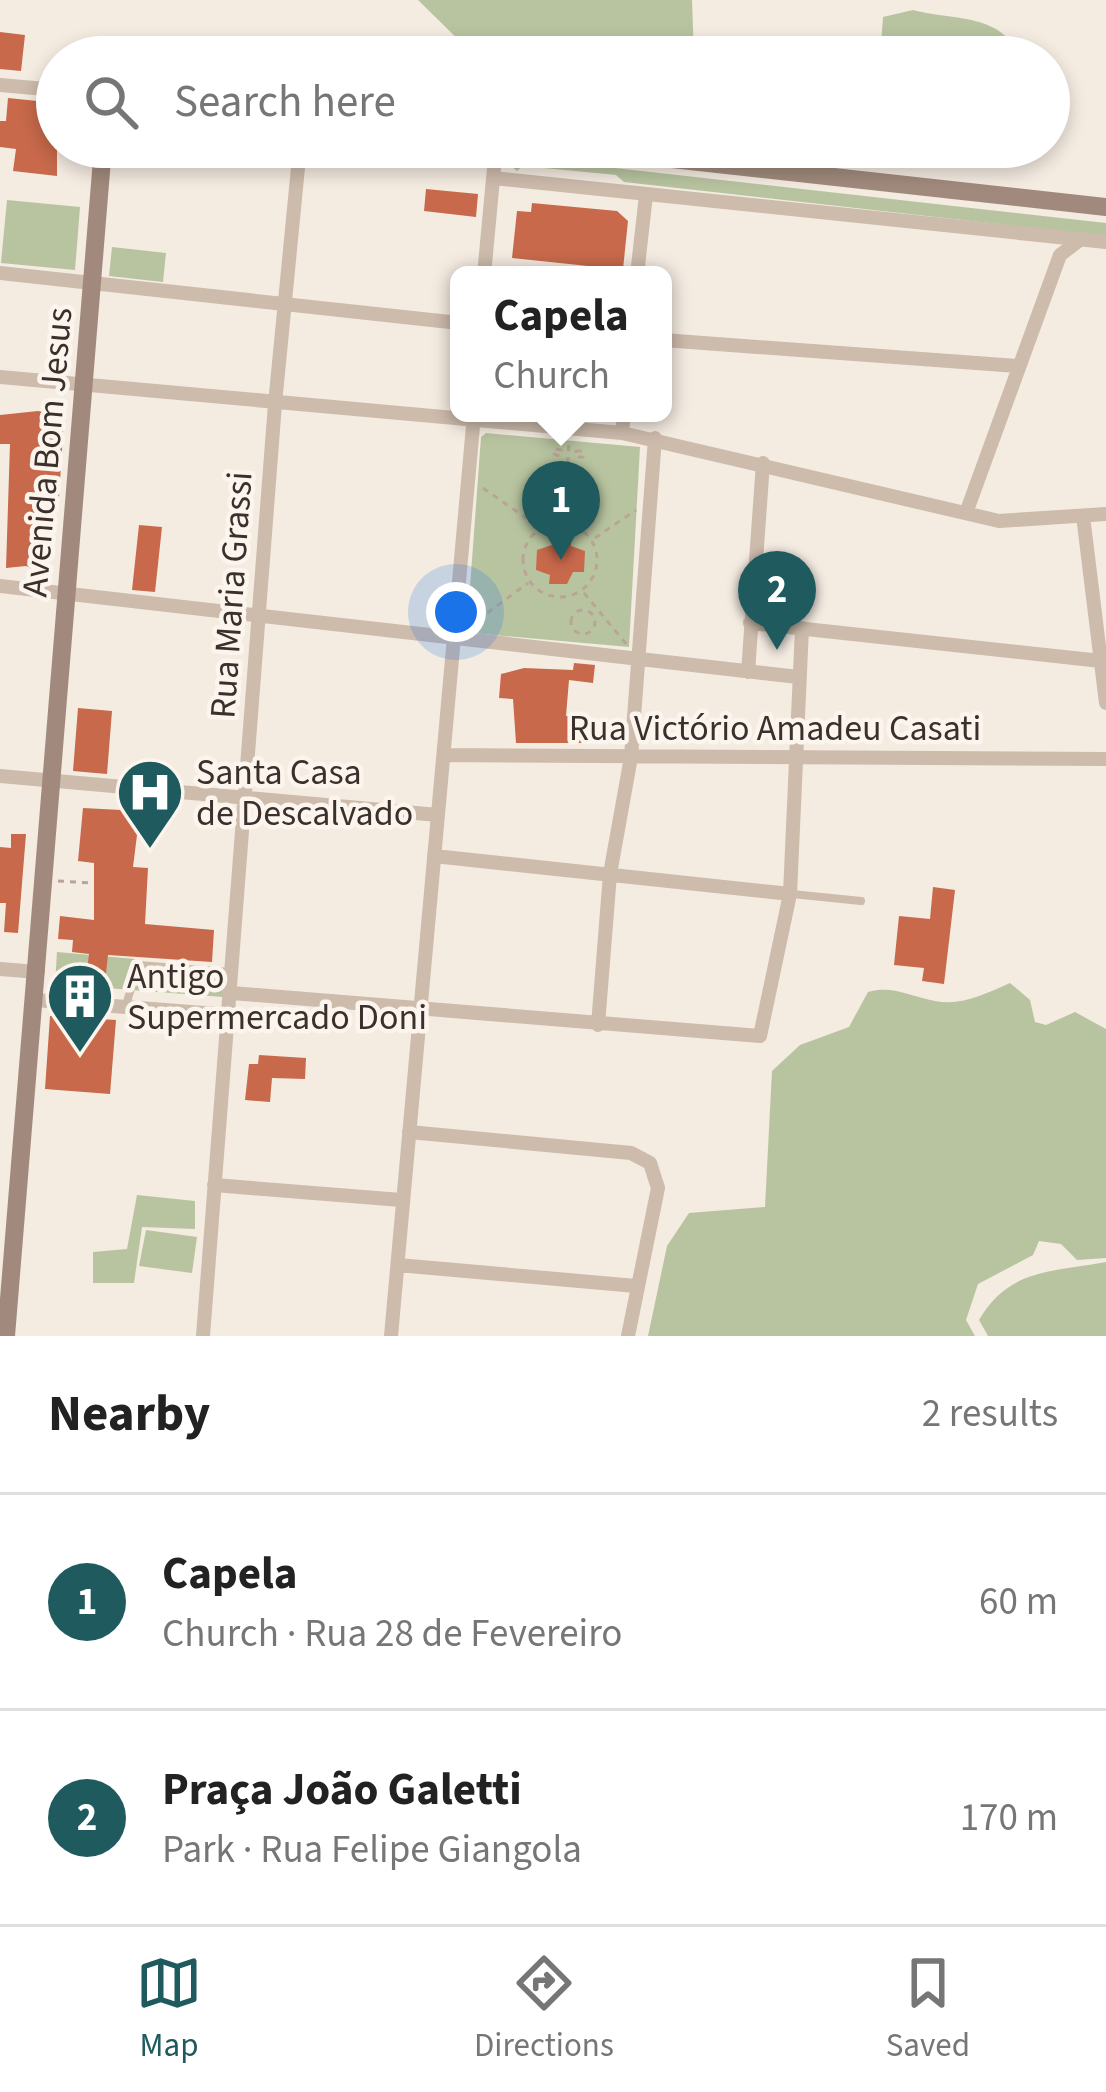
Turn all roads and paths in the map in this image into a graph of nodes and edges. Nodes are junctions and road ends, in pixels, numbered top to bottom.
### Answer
1 (0, 85) edge
2 (36, 88) edge
3 (102, 168) edge
4 (298, 168) edge
5 (494, 168) edge
6 (753, 168) edge
7 (493, 178) junction
8 (646, 195) junction
9 (1106, 207) edge
10 (1081, 239) junction
11 (1106, 242) edge
12 (485, 266) edge
13 (639, 266) edge
14 (0, 273) edge
15 (92, 282) junction
16 (284, 301) junction
17 (450, 322) edge
18 (672, 341) edge
19 (1017, 366) junction
20 (0, 377) edge
21 (85, 385) junction
22 (275, 404) junction
23 (450, 415) edge
24 (474, 422) edge
25 (520, 422) edge
26 (623, 422) edge
27 (622, 433) junction
28 (656, 438) junction
29 (569, 441) dead end
30 (763, 463) junction
31 (477, 484) dead end
32 (638, 508) dead end
33 (966, 513) junction
34 (1106, 514) edge
35 (1083, 516) junction
36 (564, 523) junction
37 (541, 528) junction
38 (592, 540) junction
39 (530, 581) junction
40 (0, 586) edge
41 (581, 590) junction
42 (67, 594) junction
43 (593, 604) junction
44 (586, 610) junction
45 (258, 617) junction
46 (750, 623) junction
47 (802, 628) junction
48 (592, 630) junction
49 (460, 633) junction
50 (603, 646) dead end
51 (633, 653) junction
52 (1102, 662) junction
53 (748, 672) junction
54 (798, 677) junction
55 (1106, 703) edge
56 (444, 754) junction
57 (631, 757) junction
58 (797, 758) junction
59 (1106, 759) edge
60 (0, 776) edge
61 (52, 780) junction
62 (245, 798) junction
63 (438, 815) junction
64 (434, 856) junction
65 (610, 874) junction
66 (44, 880) junction
67 (92, 884) dead end
68 (790, 894) junction
69 (861, 901) dead end
70 (0, 969) edge
71 (38, 973) junction
72 (233, 973) junction
73 (232, 993) junction
74 (35, 1000) junction
75 (126, 1006) junction
76 (419, 1007) junction
77 (230, 1015) junction
78 (598, 1025) junction
79 (409, 1132) junction
80 (0, 1164) edge
81 (21, 1166) junction
82 (214, 1185) junction
83 (401, 1200) junction
84 (398, 1264) junction
85 (636, 1286) junction
86 (6, 1336) edge
87 (202, 1336) edge
88 (391, 1336) edge
89 (628, 1336) edge

1 - 2 street
3 - 15 street, Avenida Bom Jesus
4 - 16 street, Rua Maria Grassi
5 - 7 street
6 - 9 street
7 - 8 street
7 - 12 street
8 - 10 street
8 - 13 street
10 - 11 street
10 - 19 street
14 - 15 street
15 - 16 street
15 - 21 street, Avenida Bom Jesus
16 - 17 street
16 - 22 street, Rua Maria Grassi
18 - 19 street
19 - 33 street
20 - 21 street
21 - 22 street
21 - 42 street, Avenida Bom Jesus
22 - 23 street
22 - 45 street, Rua Maria Grassi
24 - 49 street
25 - 27 street
26 - 27 street
27 - 28 street
28 - 30 street
28 - 51 street
29 - 36 path
30 - 33 street
30 - 46 street
31 - 37 path
32 - 38 path
33 - 35 street
34 - 35 street
35 - 52 street
36 - 37 path
36 - 38 path
37 - 39 path
38 - 41 path
39 - 41 path
39 - 49 path
40 - 42 street
41 - 43 path
42 - 45 street
42 - 61 street, Avenida Bom Jesus
43 - 44 path
43 - 51 path
44 - 48 path
44 - 48 path
45 - 49 street
45 - 62 street, Rua Maria Grassi
46 - 47 street
46 - 53 street
47 - 52 street
47 - 54 street
48 - 50 path
49 - 51 street
49 - 56 street
51 - 53 street
51 - 57 street
52 - 55 street
53 - 54 street
54 - 58 street
56 - 57 street, Rua Victório Amadeu Casati
56 - 63 street
57 - 58 street, Rua Victório Amadeu Casati
57 - 65 street
58 - 59 street, Rua Victório Amadeu Casati
58 - 68 street
60 - 61 street
61 - 62 street
61 - 66 street, Avenida Bom Jesus
62 - 63 street
62 - 72 street, Rua Maria Grassi
63 - 64 street
64 - 65 street
64 - 76 street
65 - 68 street
65 - 78 street
66 - 67 path
66 - 71 street, Avenida Bom Jesus
68 - 69 lane
68 - 78 street
70 - 71 street
71 - 74 street, Avenida Bom Jesus
72 - 73 street, Rua Maria Grassi
72 - 75 lane
73 - 76 street
73 - 77 street, Rua Maria Grassi
74 - 75 street
74 - 81 street, Avenida Bom Jesus
75 - 77 street
76 - 78 street
76 - 79 street
77 - 82 street, Rua Maria Grassi
79 - 83 street
79 - 85 street
80 - 81 street
81 - 86 street, Avenida Bom Jesus
82 - 83 street
82 - 87 street, Rua Maria Grassi
83 - 84 street
84 - 85 street
84 - 88 street
85 - 89 street

